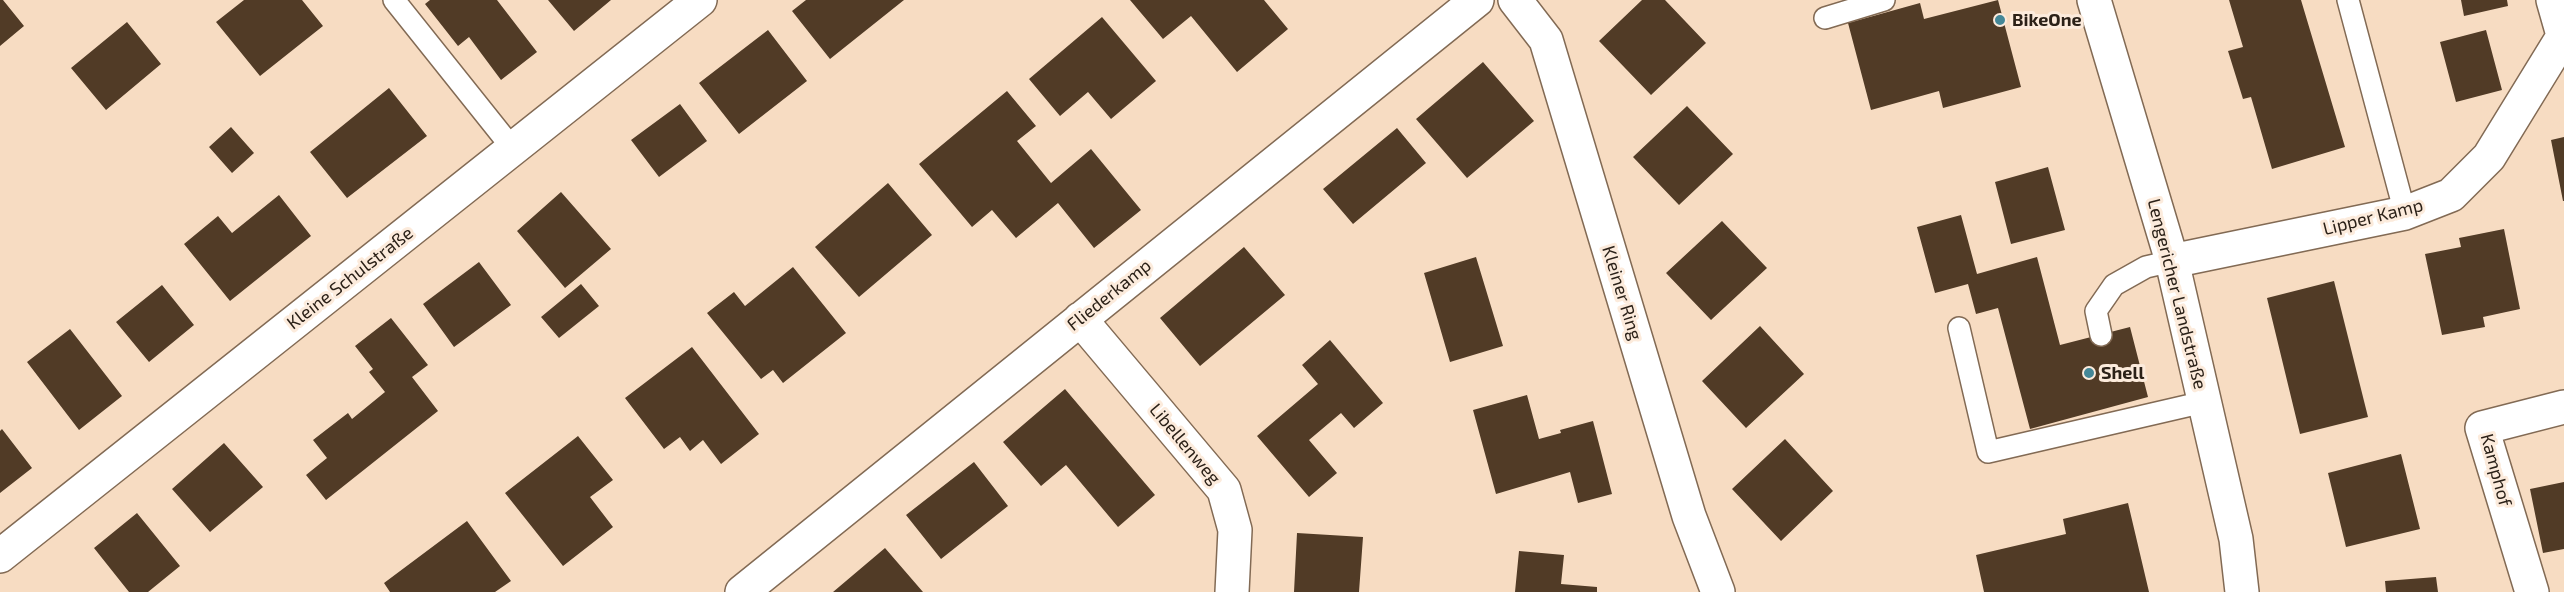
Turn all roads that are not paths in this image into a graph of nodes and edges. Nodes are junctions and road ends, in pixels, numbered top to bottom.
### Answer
1 (394, 0) edge
2 (700, 0) edge
3 (1478, 0) edge
4 (1515, 0) edge
5 (1884, 0) edge
6 (2094, 0) edge
7 (2348, 0) edge
8 (2553, 0) edge
9 (1825, 18) dead end
10 (2564, 35) edge
11 (513, 149) junction
12 (2405, 213) junction
13 (2172, 261) junction
14 (1080, 319) junction
15 (1959, 328) dead end
16 (2101, 335) dead end
17 (2204, 402) junction
18 (2564, 407) edge
19 (0, 556) edge
20 (742, 592) edge
21 (1232, 592) edge
22 (1718, 592) edge
23 (2242, 592) edge
24 (2532, 592) edge

1 - 11 lane
2 - 11 street, Kleine Schulstraße
3 - 14 street, Fliederkamp
4 - 22 street, Kleiner Ring
5 - 9 lane
6 - 13 street, Lengericher Landstraße
7 - 12 lane
8 - 10 street, Lipper Kamp
10 - 12 street, Lipper Kamp
11 - 19 street, Kleine Schulstraße
12 - 13 street, Lipper Kamp
13 - 16 lane
13 - 17 street, Lengericher Landstraße
14 - 20 street, Fliederkamp
14 - 21 street, Libellenweg
15 - 17 lane
17 - 23 street, Lengericher Landstraße
18 - 24 street, Kamphof

